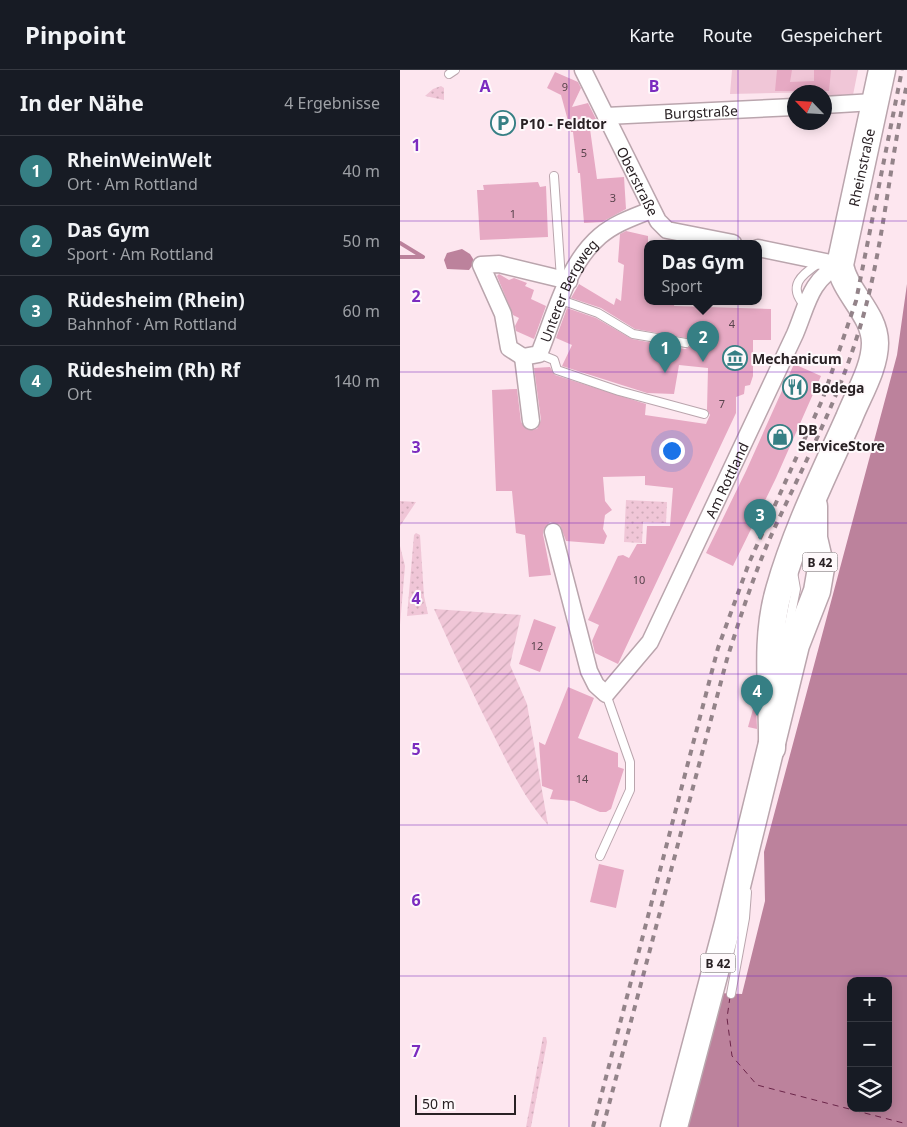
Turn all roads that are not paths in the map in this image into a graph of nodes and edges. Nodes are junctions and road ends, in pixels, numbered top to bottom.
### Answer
1 (583, 70) edge
2 (882, 70) edge
3 (874, 102) junction
4 (832, 105) edge
5 (787, 107) edge
6 (606, 116) junction
7 (554, 176) dead end
8 (651, 210) junction
9 (718, 240) edge
10 (762, 249) edge
11 (831, 263) junction
12 (565, 280) junction
13 (561, 300) junction
14 (686, 343) dead end
15 (539, 354) junction
16 (523, 357) junction
17 (704, 414) dead end
18 (531, 421) dead end
19 (814, 498) junction
20 (554, 532) dead end
21 (799, 563) junction
22 (803, 624) junction
23 (606, 694) junction
24 (772, 748) junction
25 (600, 856) dead end
26 (747, 875) junction
27 (730, 994) dead end
28 (674, 1127) edge

1 - 6 street, Oberstraße
2 - 3 main road, Rheinstraße
3 - 4 street
3 - 11 main road, Rheinstraße
5 - 6 street, Burgstraße
6 - 8 street, Oberstraße
7 - 12 lane
8 - 9 street, Oberstraße
8 - 12 street, Unterer Bergweg
10 - 11 street
11 - 19 main road, B 42
11 - 23 street, Am Rottland
12 - 13 street, Unterer Bergweg
12 - 16 street
13 - 14 lane
13 - 15 street, Unterer Bergweg
15 - 16 street, Unterer Bergweg
15 - 17 lane
16 - 18 street
19 - 21 main road, B 42
19 - 22 main road, B 42
20 - 23 street
21 - 22 lane
21 - 24 main road, B 42
22 - 24 main road, B 42
23 - 25 lane
24 - 26 main road, B 42
26 - 27 lane
26 - 28 main road, B 42

